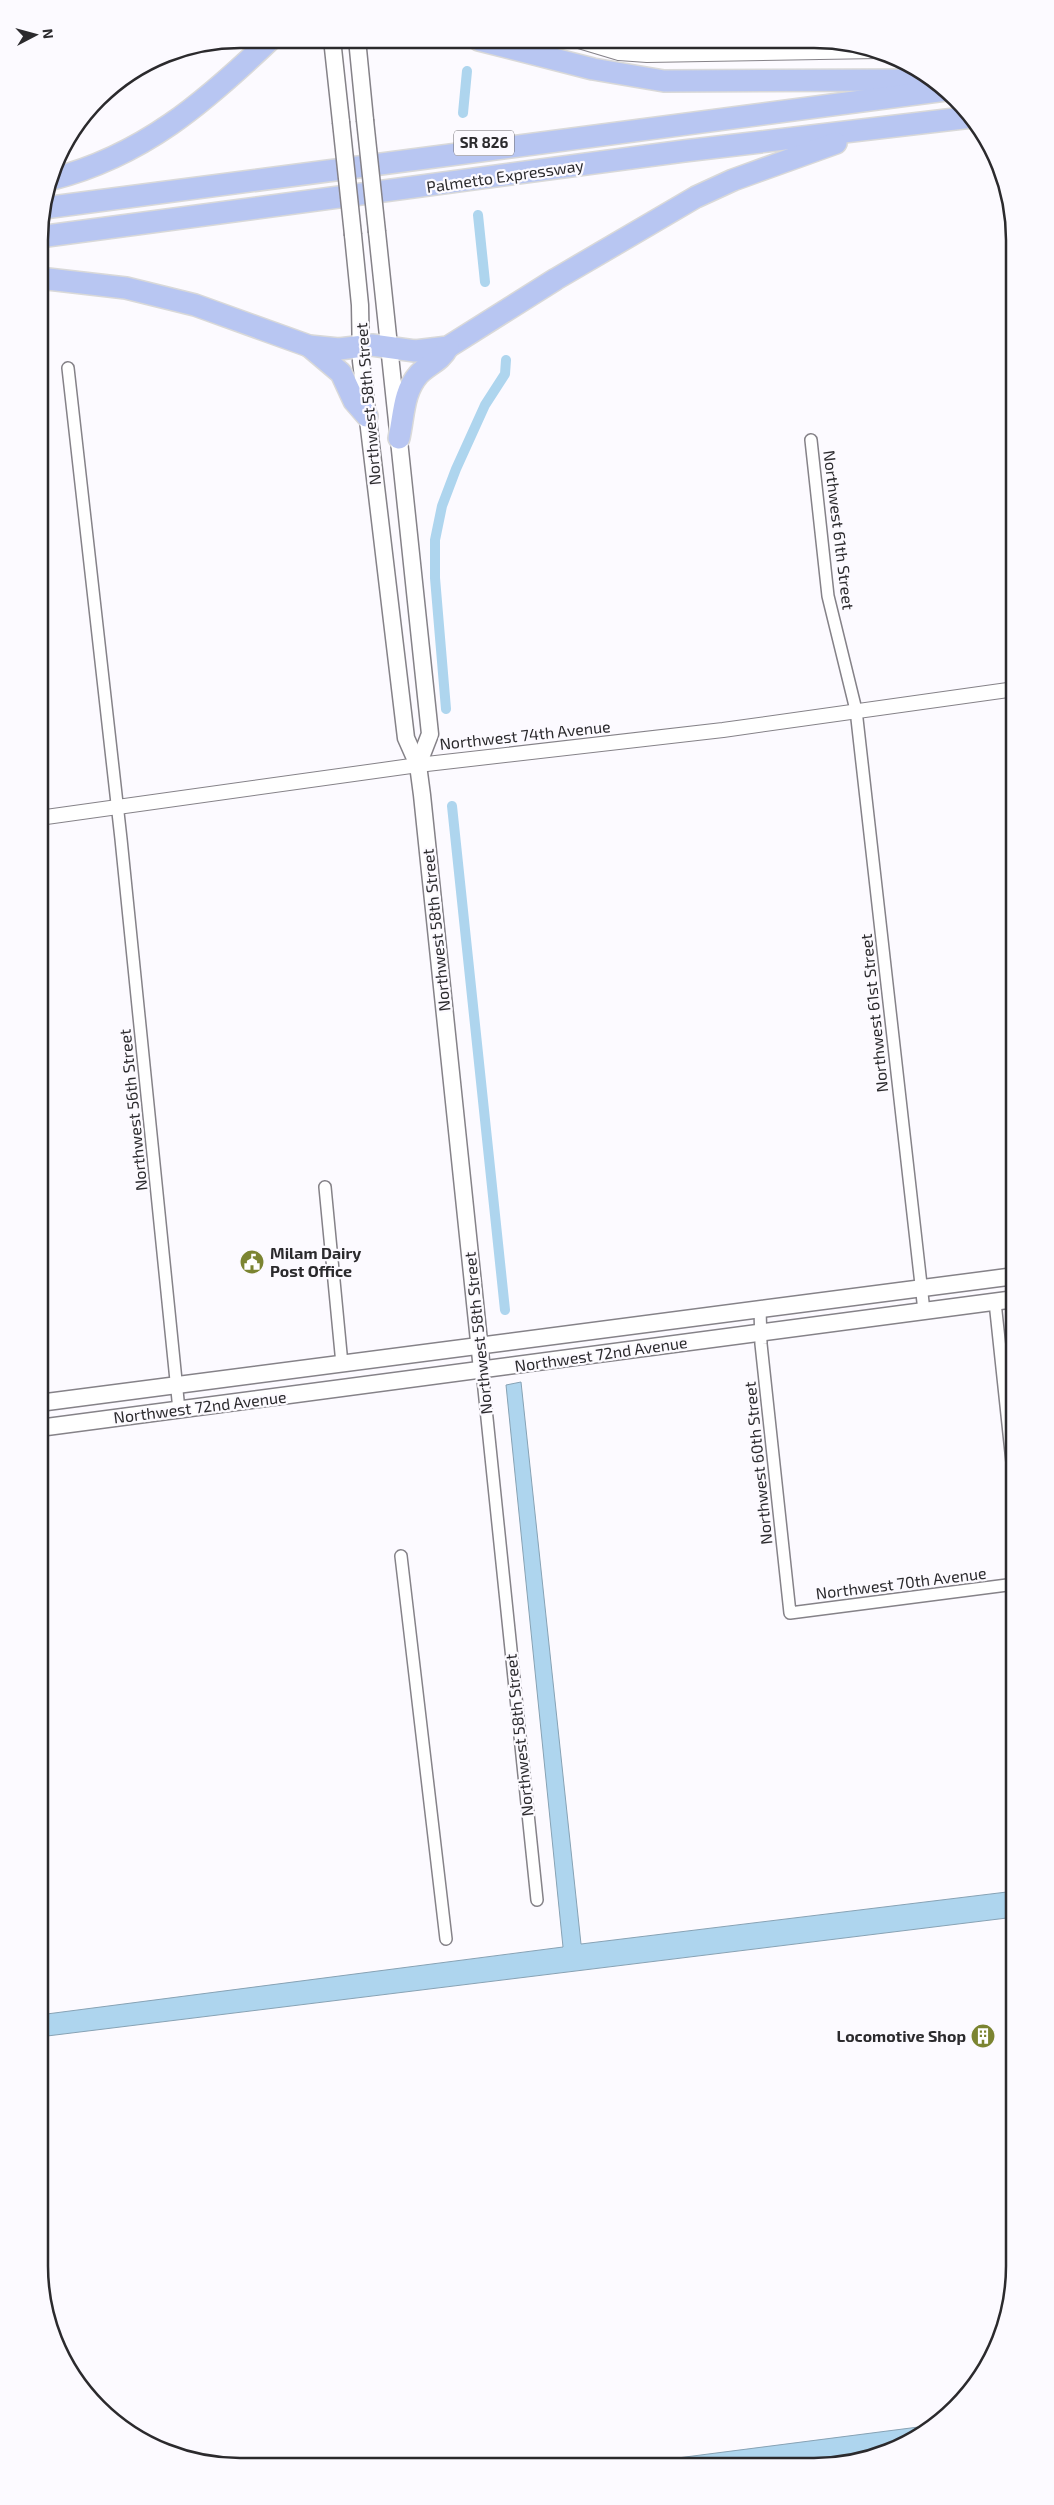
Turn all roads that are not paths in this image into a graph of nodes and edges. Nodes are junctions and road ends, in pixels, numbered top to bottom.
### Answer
1 (262, 47) edge
2 (333, 47) edge
3 (358, 47) edge
4 (506, 47) edge
5 (599, 47) edge
6 (854, 52) edge
7 (920, 79) edge
8 (920, 80) edge
9 (936, 91) edge
10 (953, 107) edge
11 (963, 118) edge
12 (875, 130) junction
13 (59, 176) edge
14 (53, 195) edge
15 (50, 207) edge
16 (48, 226) edge
17 (48, 237) edge
18 (48, 279) edge
19 (309, 346) junction
20 (361, 346) junction
21 (388, 346) junction
22 (448, 347) junction
23 (68, 368) dead end
24 (367, 416) junction
25 (399, 438) junction
26 (811, 440) dead end
27 (1006, 690) edge
28 (856, 710) junction
29 (418, 765) junction
30 (117, 807) junction
31 (48, 817) edge
32 (325, 1187) dead end
33 (1006, 1277) edge
34 (921, 1288) junction
35 (1006, 1300) edge
36 (995, 1302) junction
37 (760, 1309) junction
38 (924, 1312) junction
39 (761, 1333) junction
40 (480, 1345) junction
41 (342, 1364) junction
42 (482, 1370) junction
43 (177, 1385) junction
44 (48, 1402) edge
45 (1006, 1405) edge
46 (179, 1410) junction
47 (48, 1427) edge
48 (402, 1556) dead end
49 (1006, 1585) edge
50 (790, 1614) joint
51 (537, 1900) dead end
52 (446, 1939) dead end

1 - 13 highway
2 - 20 main road, Northwest 58th Street, bridge
3 - 21 main road, Northwest 58th Street, bridge
4 - 7 highway
5 - 6 street
8 - 14 highway, SR 826
9 - 15 highway
10 - 16 highway
11 - 12 highway, Palmetto Expressway / SR 826
12 - 17 highway, Palmetto Expressway / SR 826
12 - 22 highway
18 - 19 highway
19 - 20 highway
19 - 24 highway
20 - 21 highway
20 - 24 main road, Northwest 58th Street
21 - 22 highway
21 - 25 main road, Northwest 58th Street
22 - 25 highway
23 - 30 street, Northwest 56th Street
24 - 29 main road, Northwest 58th Street
25 - 29 main road, Northwest 58th Street
26 - 28 street, Northwest 61th Street
27 - 28 street, Northwest 74th Avenue
28 - 29 street, Northwest 74th Avenue
28 - 34 street, Northwest 61st Street
29 - 30 street, Northwest 74th Avenue
29 - 40 main road, Northwest 58th Street
30 - 31 street, Northwest 74th Avenue
30 - 43 street, Northwest 56th Street
32 - 41 street
33 - 34 main road, Northwest 72nd Avenue
34 - 37 main road, Northwest 72nd Avenue
34 - 38 street, Northwest 61st Street
35 - 36 main road, Northwest 72nd Avenue
36 - 38 main road, Northwest 72nd Avenue
36 - 45 street
37 - 39 street, Northwest 60th Street
37 - 40 main road, Northwest 72nd Avenue
38 - 39 main road, Northwest 72nd Avenue
39 - 42 main road, Northwest 72nd Avenue
39 - 50 street, Northwest 60th Street
40 - 41 main road, Northwest 72nd Avenue
40 - 42 main road, Northwest 58th Street
41 - 43 main road, Northwest 72nd Avenue
42 - 46 main road, Northwest 72nd Avenue
42 - 51 street, Northwest 58th Street
43 - 44 main road, Northwest 72nd Avenue
43 - 46 street, Northwest 56th Street
46 - 47 main road, Northwest 72nd Avenue
48 - 52 street
49 - 50 street, Northwest 70th Avenue

